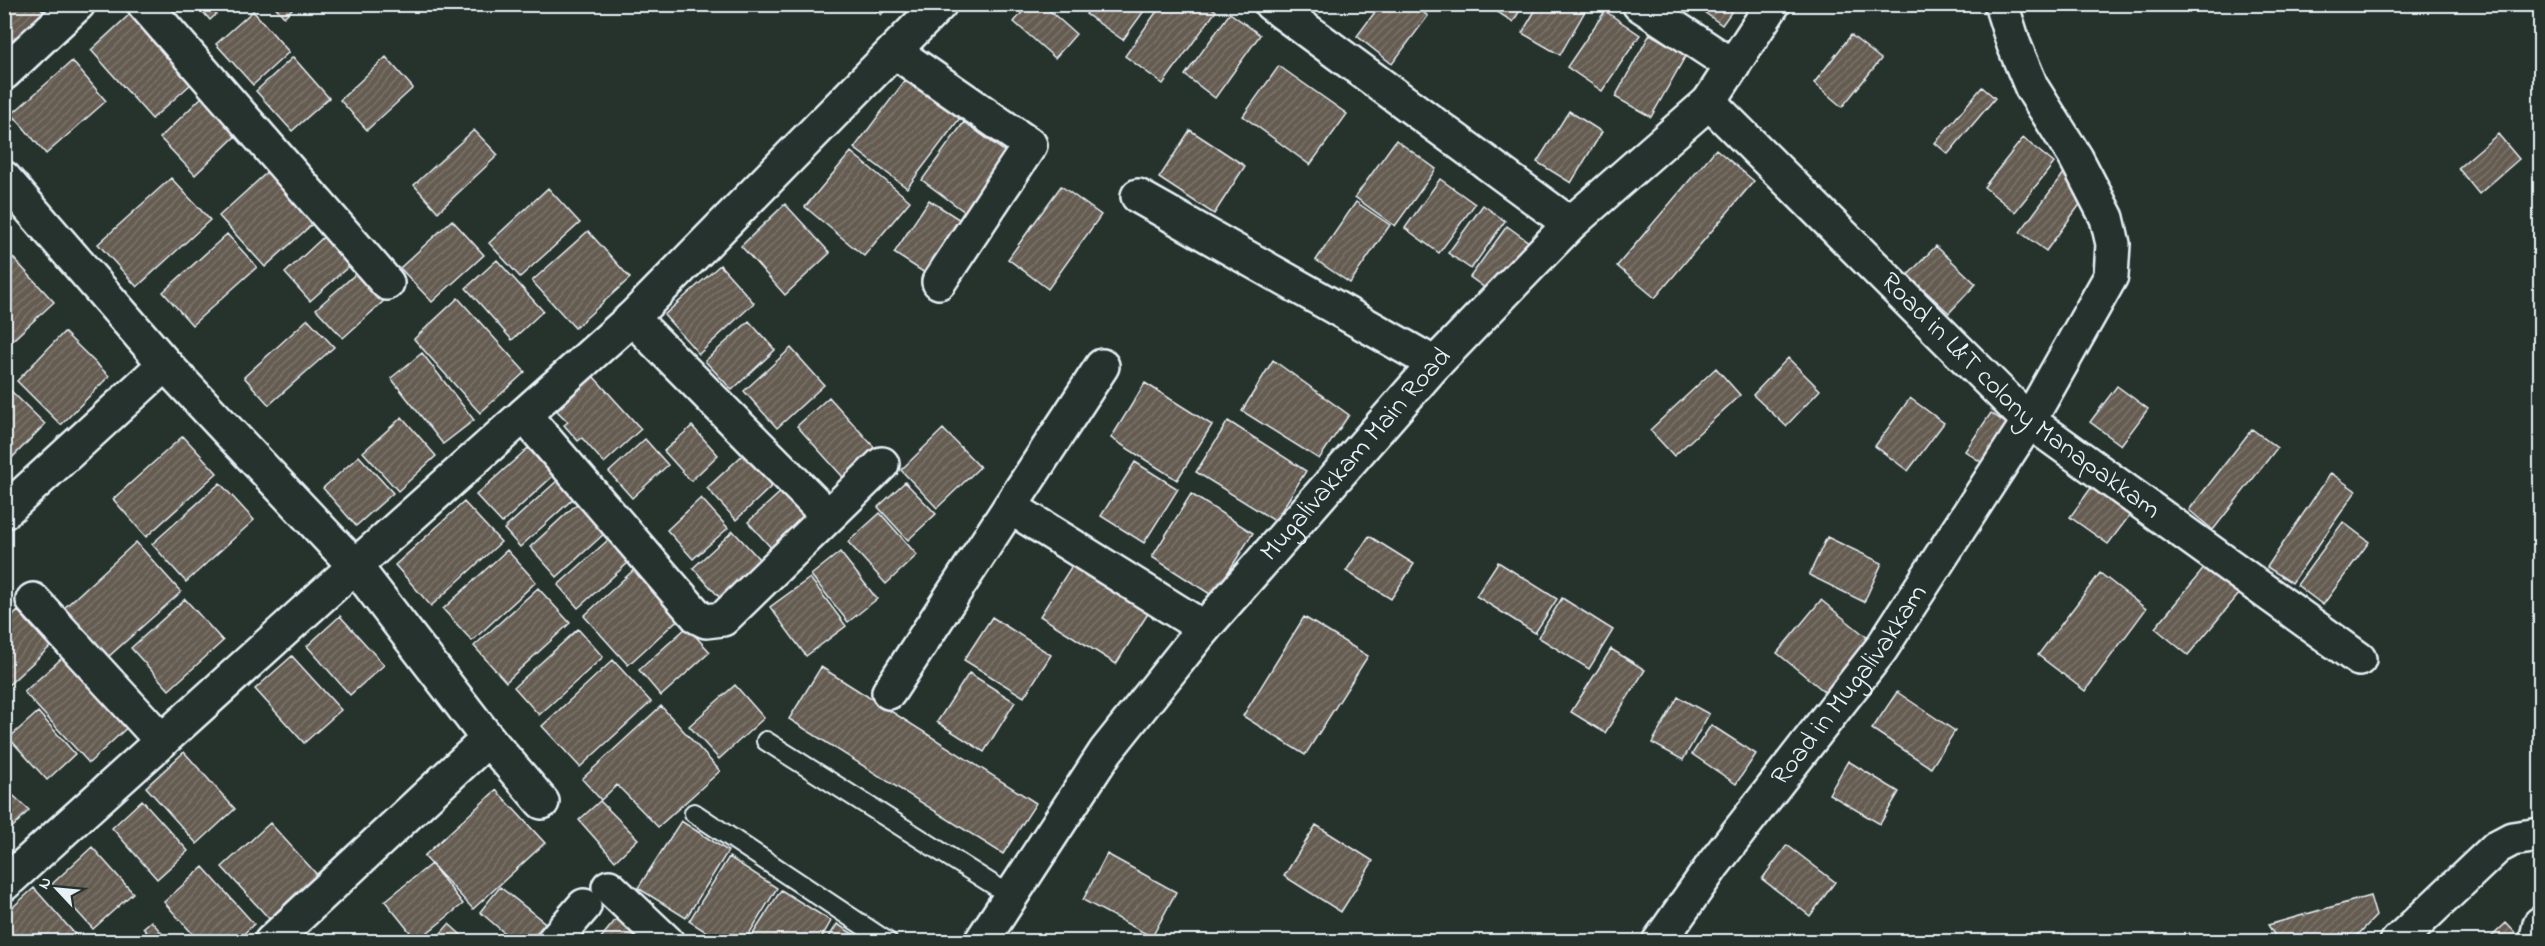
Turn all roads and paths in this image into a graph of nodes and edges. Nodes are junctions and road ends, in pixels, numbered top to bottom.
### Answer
1 (78, 4) edge
2 (144, 4) edge
3 (940, 4) edge
4 (1271, 4) edge
5 (1639, 4) edge
6 (1773, 4) edge
7 (2001, 4) edge
8 (894, 51) junction
9 (1733, 66) junction
10 (4, 73) edge
11 (1709, 102) junction
12 (4, 178) edge
13 (1138, 196) dead end
14 (1569, 224) junction
15 (939, 282) dead end
16 (387, 283) dead end
17 (632, 318) junction
18 (165, 364) junction
19 (1436, 364) junction
20 (1102, 366) dead end
21 (524, 415) junction
22 (2029, 421) junction
23 (882, 464) dead end
24 (1010, 507) junction
25 (4, 512) edge
26 (828, 516) junction
27 (355, 566) junction
28 (33, 600) dead end
29 (1204, 628) junction
30 (2359, 659) dead end
31 (889, 692) dead end
32 (488, 739) junction
33 (162, 741) junction
34 (766, 741) dead end
35 (542, 802) dead end
36 (694, 813) dead end
37 (2526, 837) edge
38 (4, 884) edge
39 (1011, 896) junction
40 (2541, 924) edge
41 (271, 942) edge
42 (553, 942) edge
43 (667, 942) edge
44 (888, 942) edge
45 (981, 942) edge
46 (1659, 942) edge
47 (2397, 942) edge
48 (2536, 942) edge

1 - 10 street
2 - 16 street
3 - 8 street
4 - 14 street
5 - 9 street
6 - 9 street, Mugalivakkam Main Road
7 - 22 street, Road in Mugalivakkam
8 - 15 street
8 - 17 street
9 - 11 street, Mugalivakkam Main Road
11 - 14 street, Mugalivakkam Main Road
11 - 22 street, Road in L&T colony Manapakkam
12 - 18 street
13 - 19 street
14 - 19 street, Mugalivakkam Main Road
17 - 21 street
17 - 26 street
18 - 25 street
18 - 27 street
19 - 29 street, Mugalivakkam Main Road
20 - 24 street
21 - 26 street
21 - 27 street
22 - 30 street, Road in L&T colony Manapakkam
22 - 46 street, Road in Mugalivakkam
23 - 26 street
24 - 29 street
24 - 31 street
27 - 32 street
27 - 33 street
28 - 33 street
29 - 39 street, Mugalivakkam Main Road
32 - 35 street
32 - 41 street
33 - 38 street
34 - 39 lane
36 - 44 lane
37 - 47 street
39 - 45 street, Mugalivakkam Main Road
40 - 48 street
42 - 43 street

